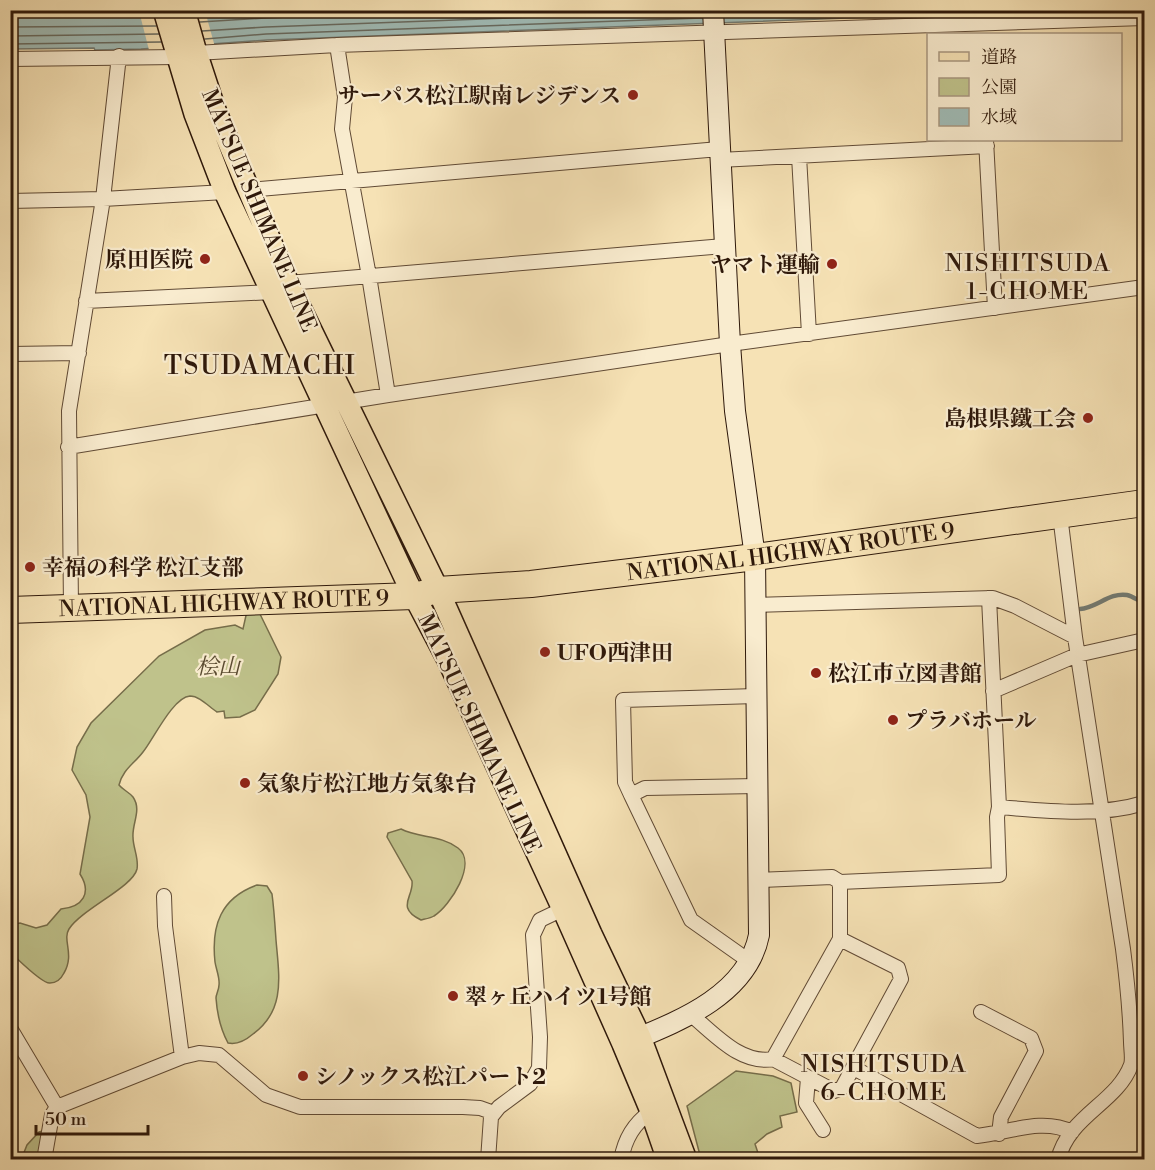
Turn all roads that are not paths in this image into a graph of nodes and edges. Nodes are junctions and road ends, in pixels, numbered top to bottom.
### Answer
1 (164, 10) edge
2 (184, 10) edge
3 (713, 10) edge
4 (1144, 18) edge
5 (984, 29) edge
6 (714, 32) junction
7 (337, 45) junction
8 (186, 52) junction
9 (119, 56) junction
10 (10, 59) edge
11 (986, 143) edge
12 (719, 154) junction
13 (799, 156) junction
14 (350, 180) junction
15 (249, 190) junction
16 (225, 192) junction
17 (103, 199) junction
18 (10, 201) edge
19 (724, 246) junction
20 (369, 276) junction
21 (280, 287) junction
22 (1144, 287) edge
23 (86, 301) junction
24 (995, 308) junction
25 (808, 334) junction
26 (730, 344) junction
27 (79, 353) junction
28 (10, 354) edge
29 (388, 395) junction
30 (346, 402) junction
31 (325, 406) junction
32 (68, 447) junction
33 (1144, 503) edge
34 (1060, 515) junction
35 (755, 557) junction
36 (420, 590) junction
37 (10, 595) edge
38 (990, 598) junction
39 (71, 600) junction
40 (755, 605) junction
41 (10, 610) edge
42 (1075, 638) junction
43 (1144, 640) edge
44 (1077, 655) junction
45 (993, 691) junction
46 (756, 696) junction
47 (757, 786) junction
48 (631, 795) junction
49 (1144, 803) edge
50 (999, 807) junction
51 (1100, 810) junction
52 (759, 880) junction
53 (840, 882) junction
54 (164, 896) dead end
55 (563, 909) junction
56 (840, 939) junction
57 (749, 961) junction
58 (981, 1012) dead end
59 (690, 1014) junction
60 (10, 1028) edge
61 (632, 1041) junction
62 (182, 1057) junction
63 (773, 1059) junction
64 (1138, 1063) edge
65 (854, 1068) junction
66 (808, 1078) junction
67 (57, 1107) junction
68 (651, 1111) junction
69 (494, 1113) junction
70 (823, 1130) dead end
71 (1072, 1132) junction
72 (999, 1134) junction
73 (44, 1160) edge
74 (488, 1160) edge
75 (621, 1160) edge
76 (668, 1160) edge
77 (686, 1160) edge
78 (1058, 1160) edge

1 - 8 main road, MATSUE SHIMANE LINE
2 - 8 main road, MATSUE SHIMANE LINE
3 - 6 street
4 - 5 street
5 - 6 street
6 - 7 street
6 - 12 street
7 - 8 street
7 - 14 street
8 - 9 street
8 - 15 main road, MATSUE SHIMANE LINE
8 - 16 main road, MATSUE SHIMANE LINE
9 - 10 street
9 - 17 street
11 - 13 street
11 - 24 street
12 - 13 street
12 - 14 street
12 - 19 street
13 - 25 street
14 - 15 street
14 - 20 street
15 - 21 main road, MATSUE SHIMANE LINE
16 - 17 street
16 - 21 main road, MATSUE SHIMANE LINE
17 - 18 street
17 - 23 street
19 - 20 street
19 - 26 street
20 - 21 street
20 - 29 street
21 - 23 street
21 - 30 main road, MATSUE SHIMANE LINE
21 - 31 main road, MATSUE SHIMANE LINE
22 - 24 street
23 - 27 street
24 - 25 street
25 - 26 street
26 - 29 street
26 - 35 street
27 - 28 street
27 - 32 street
29 - 30 street
30 - 31 street
30 - 36 main road, MATSUE SHIMANE LINE
31 - 32 street
31 - 36 main road, MATSUE SHIMANE LINE
32 - 39 street
33 - 34 highway, NATIONAL HIGHWAY ROUTE 9
34 - 35 highway, NATIONAL HIGHWAY ROUTE 9
34 - 42 street
35 - 36 highway, NATIONAL HIGHWAY ROUTE 9
35 - 40 street
36 - 39 highway, NATIONAL HIGHWAY ROUTE 9
36 - 55 main road, MATSUE SHIMANE LINE
36 - 61 main road, MATSUE SHIMANE LINE
37 - 39 highway, NATIONAL HIGHWAY ROUTE 9
38 - 40 street
38 - 42 street
38 - 45 street
39 - 41 highway, NATIONAL HIGHWAY ROUTE 9
40 - 46 street
42 - 44 street
43 - 44 street
44 - 45 street
44 - 51 street
45 - 50 street
46 - 47 street
46 - 48 street
47 - 48 street
47 - 52 street
48 - 57 street
49 - 51 street
50 - 51 street
50 - 53 street
51 - 64 street
52 - 53 street
52 - 57 street
53 - 56 street
54 - 62 street
55 - 61 main road, MATSUE SHIMANE LINE
55 - 69 street
56 - 63 street
56 - 65 street
57 - 59 street
58 - 72 street
59 - 61 street
59 - 63 street
60 - 67 street
61 - 68 main road, MATSUE SHIMANE LINE
61 - 77 main road, MATSUE SHIMANE LINE
62 - 67 street
62 - 69 street
63 - 66 street
64 - 71 street
65 - 66 street
65 - 72 street
66 - 70 street
67 - 73 street
68 - 75 street
68 - 76 main road, MATSUE SHIMANE LINE
69 - 74 street
71 - 72 street
71 - 78 street

